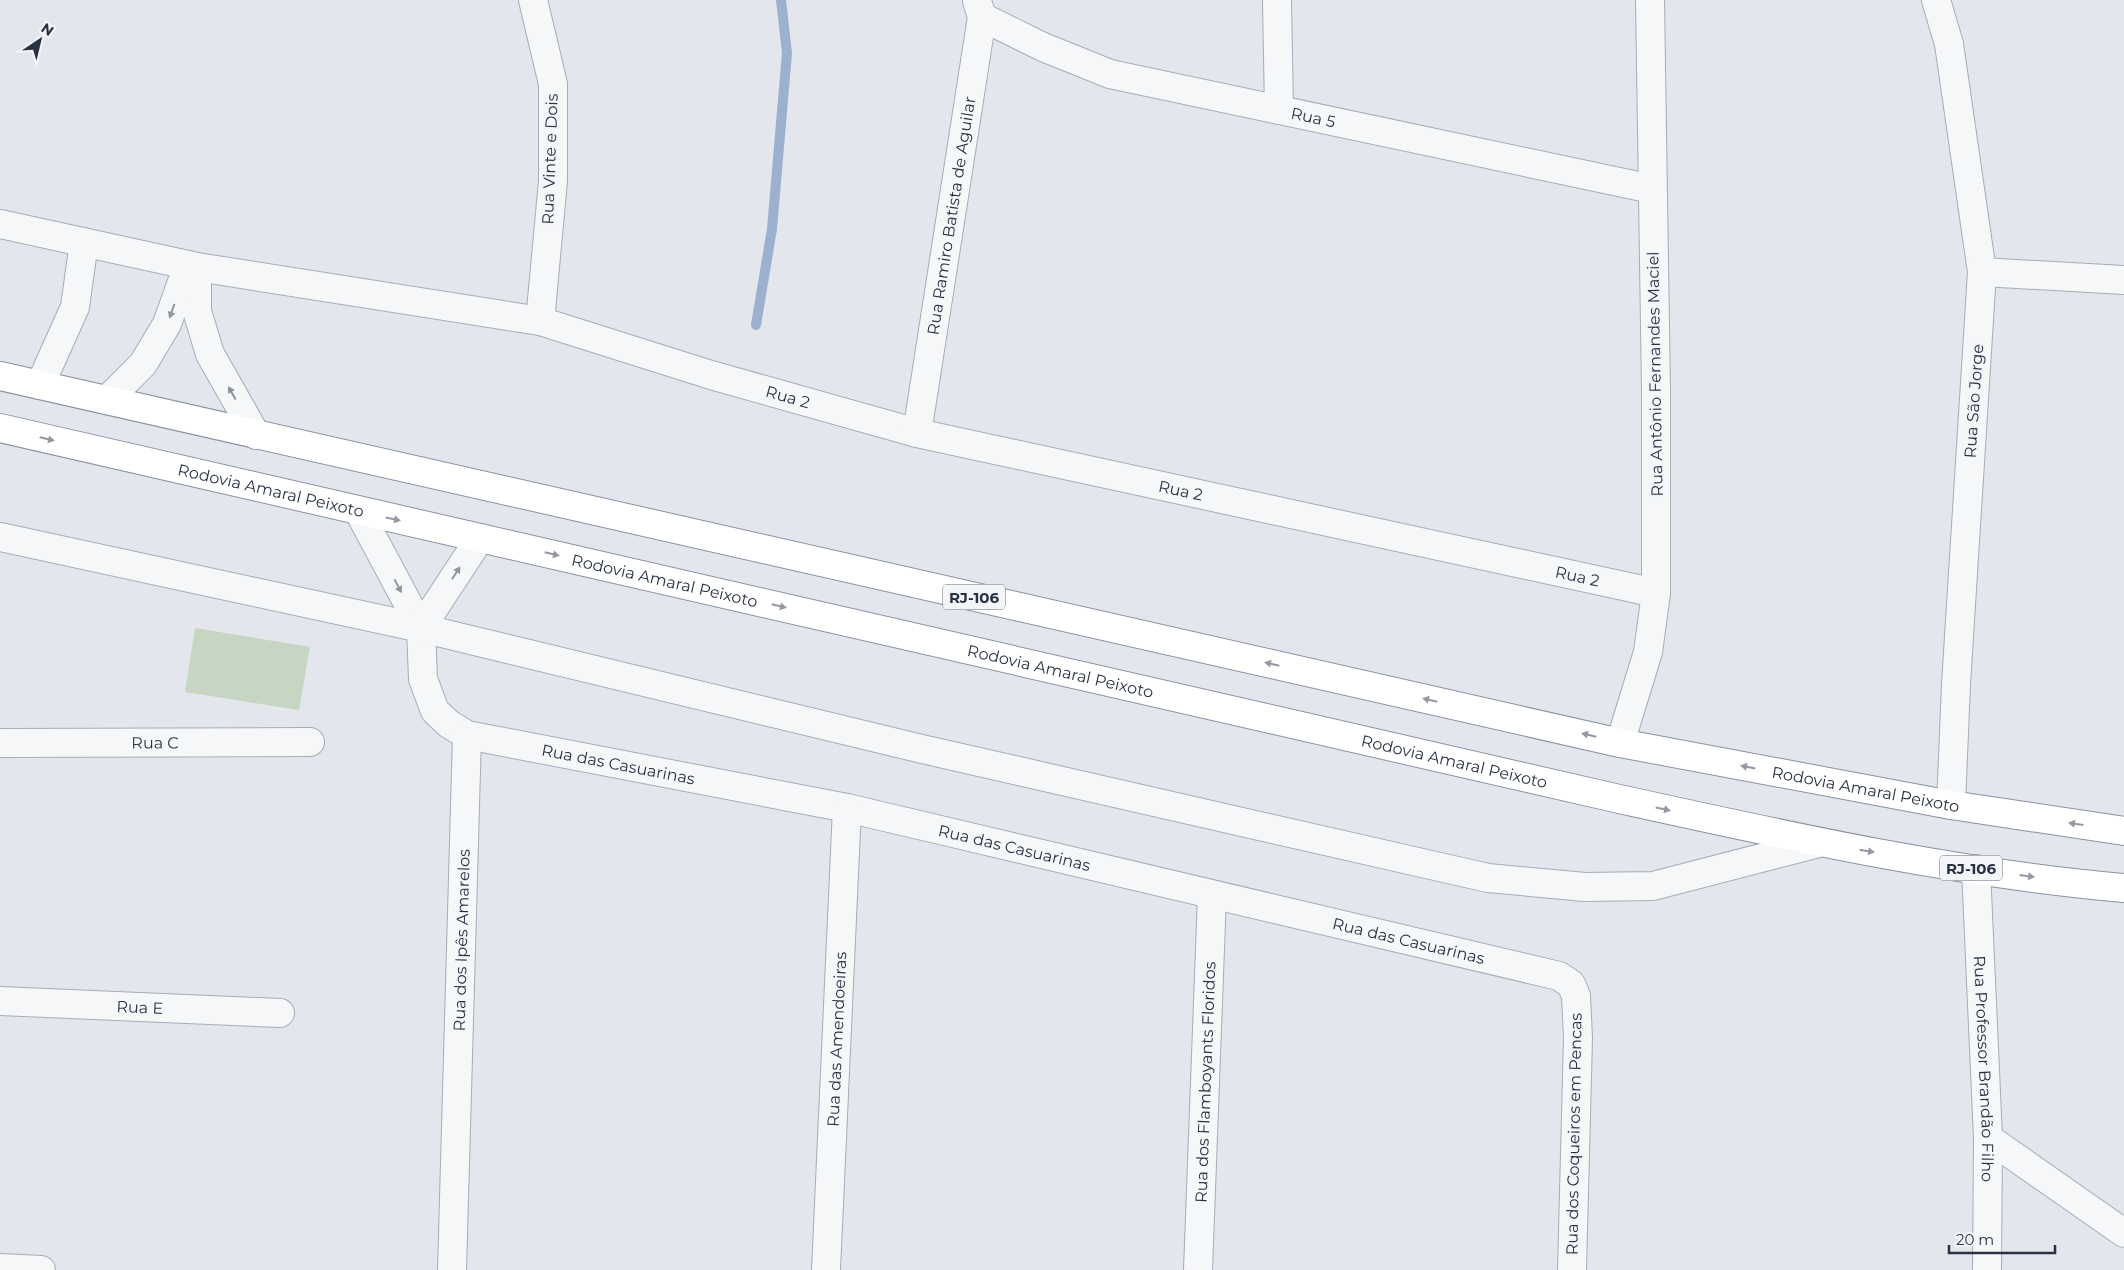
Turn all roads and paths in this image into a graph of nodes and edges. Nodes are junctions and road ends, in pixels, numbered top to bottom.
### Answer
1 (533, 0) edge
2 (1277, 0) edge
3 (1650, 0) edge
4 (1936, 0) edge
5 (979, 9) edge
6 (1279, 110) junction
7 (1652, 189) junction
8 (0, 224) edge
9 (84, 242) junction
10 (192, 266) junction
11 (1982, 272) junction
12 (2124, 280) edge
13 (540, 321) junction
14 (0, 376) edge
15 (40, 385) junction
16 (107, 400) junction
17 (1, 430) edge
18 (917, 433) junction
19 (256, 435) junction
20 (359, 512) junction
21 (0, 537) edge
22 (480, 538) junction
23 (1656, 594) junction
24 (421, 628) junction
25 (467, 735) junction
26 (310, 742) dead end
27 (0, 743) edge
28 (1620, 743) junction
29 (1951, 805) junction
30 (847, 808) junction
31 (2124, 831) edge
32 (1819, 843) junction
33 (1976, 869) junction
34 (2124, 888) edge
35 (1212, 895) junction
36 (1559, 976) joint
37 (0, 1001) edge
38 (280, 1013) dead end
39 (1988, 1138) junction
40 (2124, 1233) edge
41 (0, 1268) edge
42 (40, 1270) edge
43 (452, 1270) edge
44 (826, 1270) edge
45 (1198, 1270) edge
46 (1572, 1270) edge
47 (1988, 1270) edge

1 - 13 street, Rua Vinte e Dois
2 - 6 street
3 - 7 street, Rua Antônio Fernandes Maciel
4 - 11 street, Rua São Jorge
5 - 6 street, Rua 5
5 - 18 street, Rua Ramiro Batista de Aguilar
6 - 7 street, Rua 5
7 - 23 street, Rua Antônio Fernandes Maciel
8 - 9 street, Rua 2
9 - 10 street, Rua 2
9 - 15 street
10 - 13 street, Rua 2
10 -> 16 street
19 -> 10 street
11 - 12 street
11 - 29 street, Rua São Jorge
13 - 18 street, Rua 2
14 - 15 highway, Rodovia Amaral Peixoto / RJ-106
15 - 16 highway, Rodovia Amaral Peixoto / RJ-106
16 - 19 highway, Rodovia Amaral Peixoto / RJ-106
17 -> 20 highway, Rodovia Amaral Peixoto / RJ-106
18 - 23 street, Rua 2
28 -> 19 highway, Rodovia Amaral Peixoto / RJ-106
20 -> 22 highway, Rodovia Amaral Peixoto / RJ-106
20 -> 24 street
21 - 24 street
24 -> 22 street
22 -> 32 highway, Rodovia Amaral Peixoto / RJ-106
23 - 28 street, Rua Antônio Fernandes Maciel
24 - 25 street
24 - 32 street
25 - 30 street, Rua das Casuarinas
25 - 43 street, Rua dos Ipês Amarelos
26 - 27 street, Rua C
29 -> 28 highway, Rodovia Amaral Peixoto / RJ-106
31 -> 29 highway, Rodovia Amaral Peixoto / RJ-106
30 - 35 street, Rua das Casuarinas
30 - 44 street, Rua das Amendoeiras
32 -> 33 highway, Rodovia Amaral Peixoto / RJ-106
33 -> 34 highway, Rodovia Amaral Peixoto / RJ-106
33 - 39 street, Rua Professor Brandão Filho
35 - 36 street, Rua das Casuarinas
35 - 45 street, Rua dos Flamboyants Floridos
36 - 46 street, Rua dos Coqueiros em Pencas
37 - 38 street, Rua E
39 - 40 street
39 - 47 street, Rua Professor Brandão Filho
41 - 42 street

